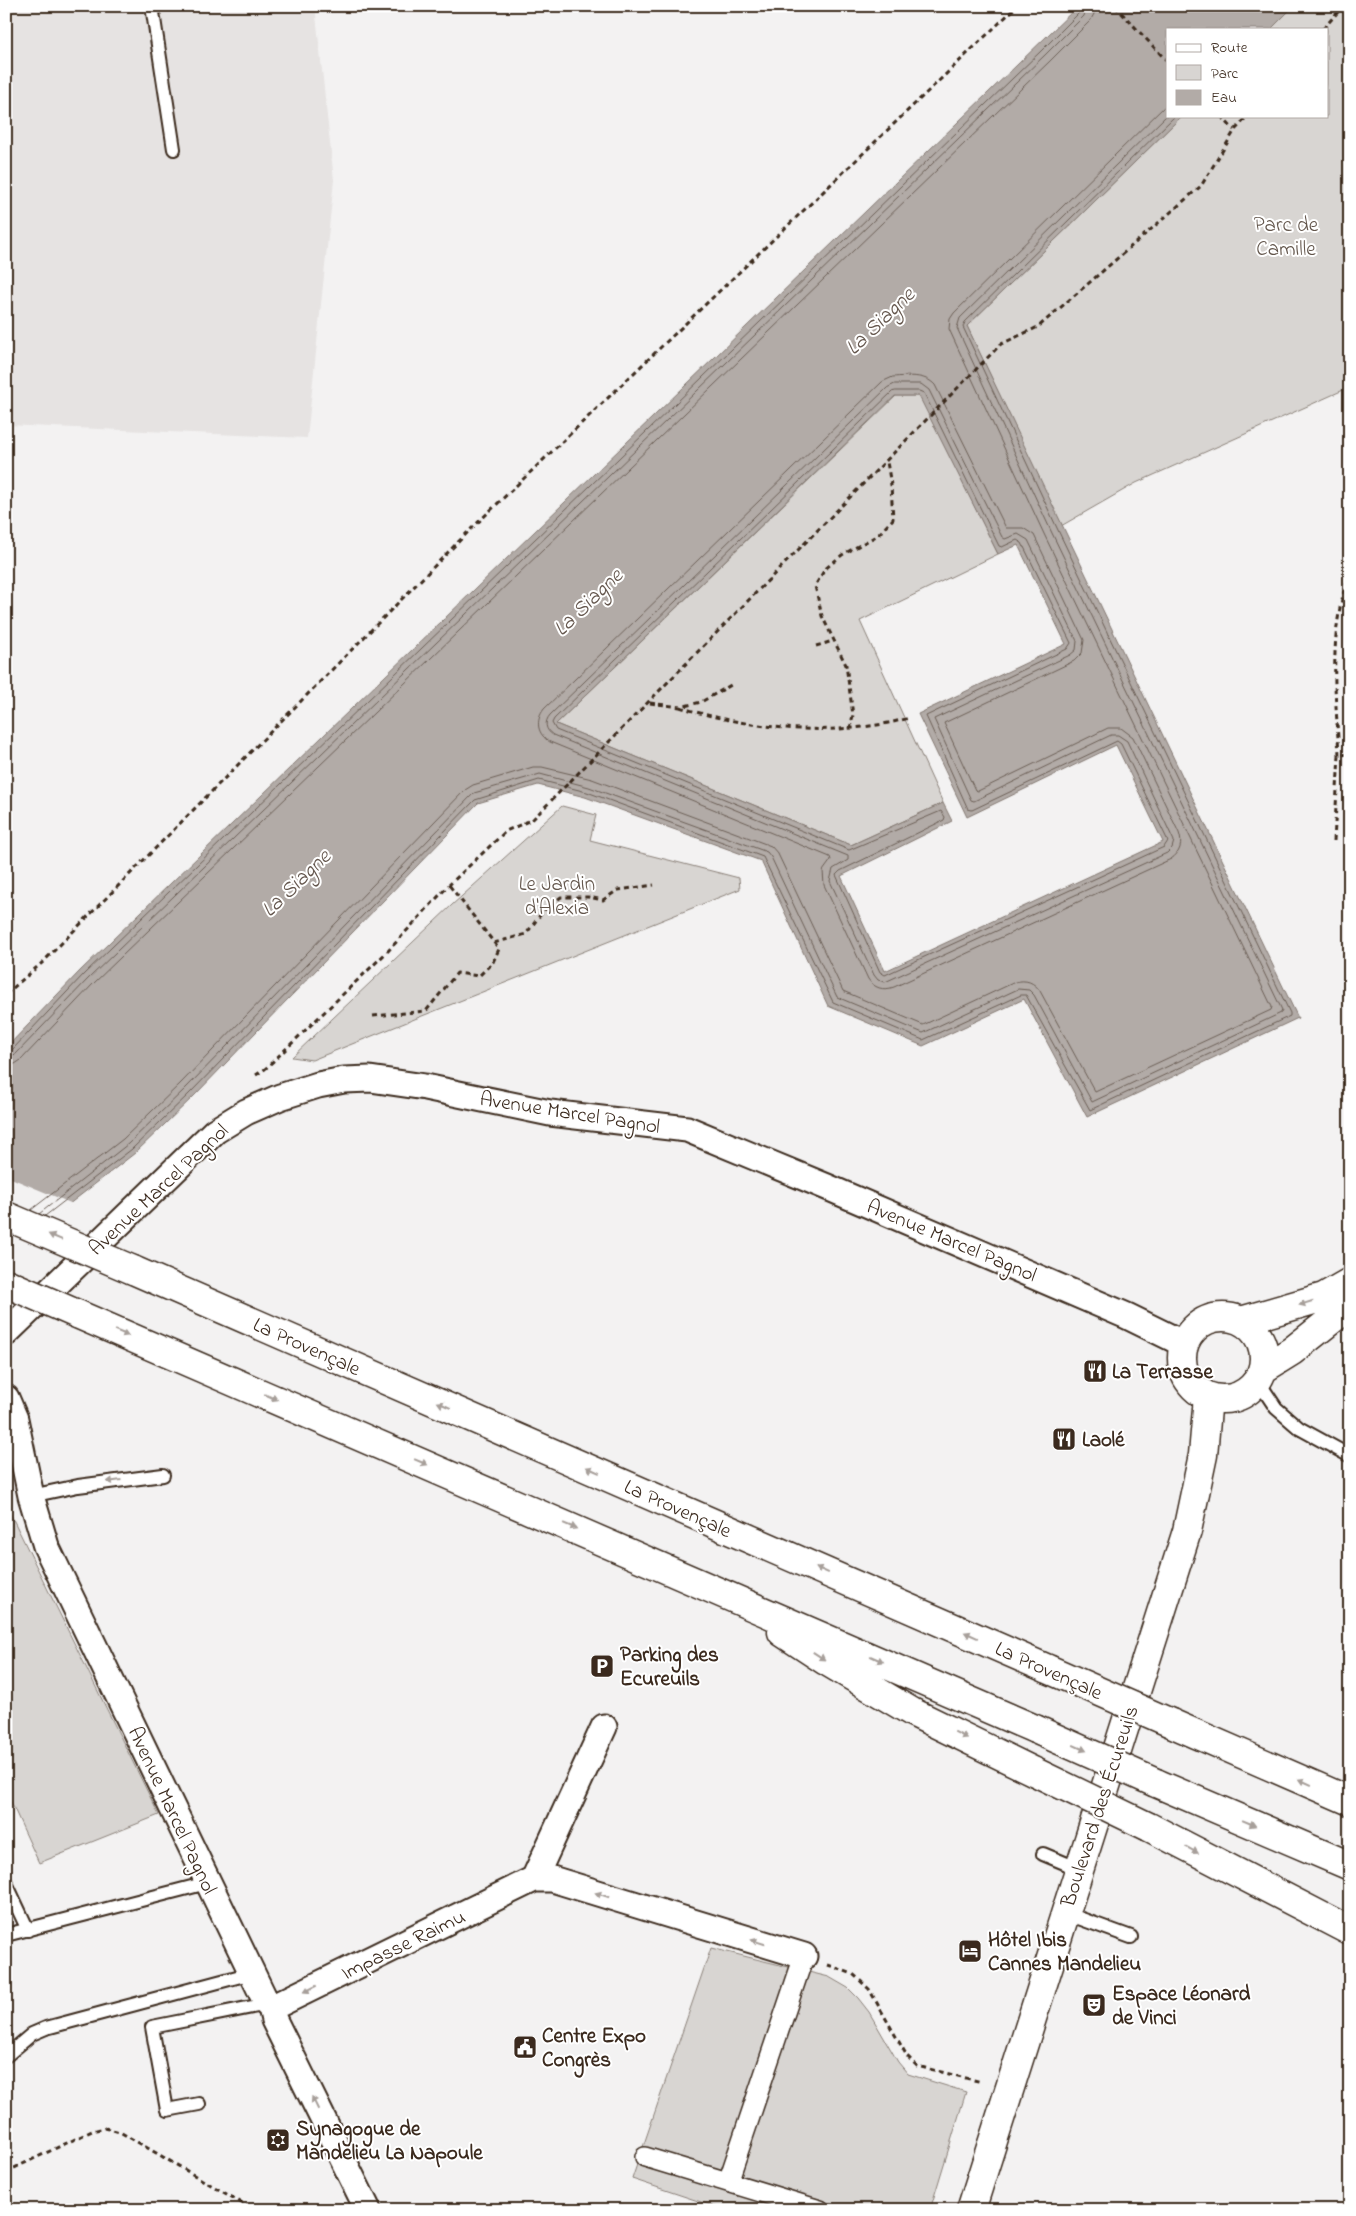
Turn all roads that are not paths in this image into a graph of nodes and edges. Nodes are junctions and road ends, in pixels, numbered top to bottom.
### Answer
1 (152, 6) edge
2 (174, 150) dead end
3 (6, 1216) edge
4 (1350, 1282) edge
5 (6, 1283) edge
6 (1350, 1305) edge
7 (1241, 1321) junction
8 (6, 1332) edge
9 (1184, 1344) junction
10 (1260, 1375) junction
11 (1208, 1397) junction
12 (6, 1398) edge
13 (1350, 1456) edge
14 (163, 1476) dead end
15 (31, 1496) junction
16 (720, 1591) junction
17 (604, 1727) dead end
18 (1350, 1801) edge
19 (1043, 1854) dead end
20 (1350, 1866) edge
21 (1079, 1869) junction
22 (534, 1879) junction
23 (207, 1882) junction
24 (6, 1883) edge
25 (1065, 1913) junction
26 (28, 1930) junction
27 (1350, 1931) edge
28 (6, 1936) edge
29 (1131, 1937) dead end
30 (804, 1956) joint
31 (252, 1974) junction
32 (269, 2006) junction
33 (6, 2056) edge
34 (199, 2104) dead end
35 (645, 2157) dead end
36 (728, 2182) junction
37 (368, 2210) edge
38 (820, 2210) edge
39 (971, 2210) edge

1 - 2 lane
18 -> 3 main road, La Provençale, bridge
4 -> 7 main road
5 -> 16 main road, bridge
6 - 10 main road
7 - 9 main road
7 - 10 main road
8 - 9 street, Avenue Marcel Pagnol
9 - 11 main road
10 - 11 main road
10 - 13 lane
11 - 21 main road, Boulevard des Écureuils
12 - 15 street, Avenue Marcel Pagnol
14 -> 15 lane
15 - 23 street, Avenue Marcel Pagnol
16 -> 20 main road, bridge
16 -> 27 main road, bridge
17 - 22 street
19 - 21 lane
21 - 25 main road, Boulevard des Écureuils
30 -> 22 street
22 -> 32 street, Impasse Raimu
23 - 26 lane
23 - 31 street, Avenue Marcel Pagnol
24 - 26 lane
25 - 29 lane
25 - 39 main road, Boulevard des Écureuils
26 - 28 lane
30 - 36 street
31 - 32 street, Avenue Marcel Pagnol
31 - 33 lane
32 - 34 lane
37 -> 32 street, Avenue Marcel Pagnol
35 - 36 street
36 - 38 street

